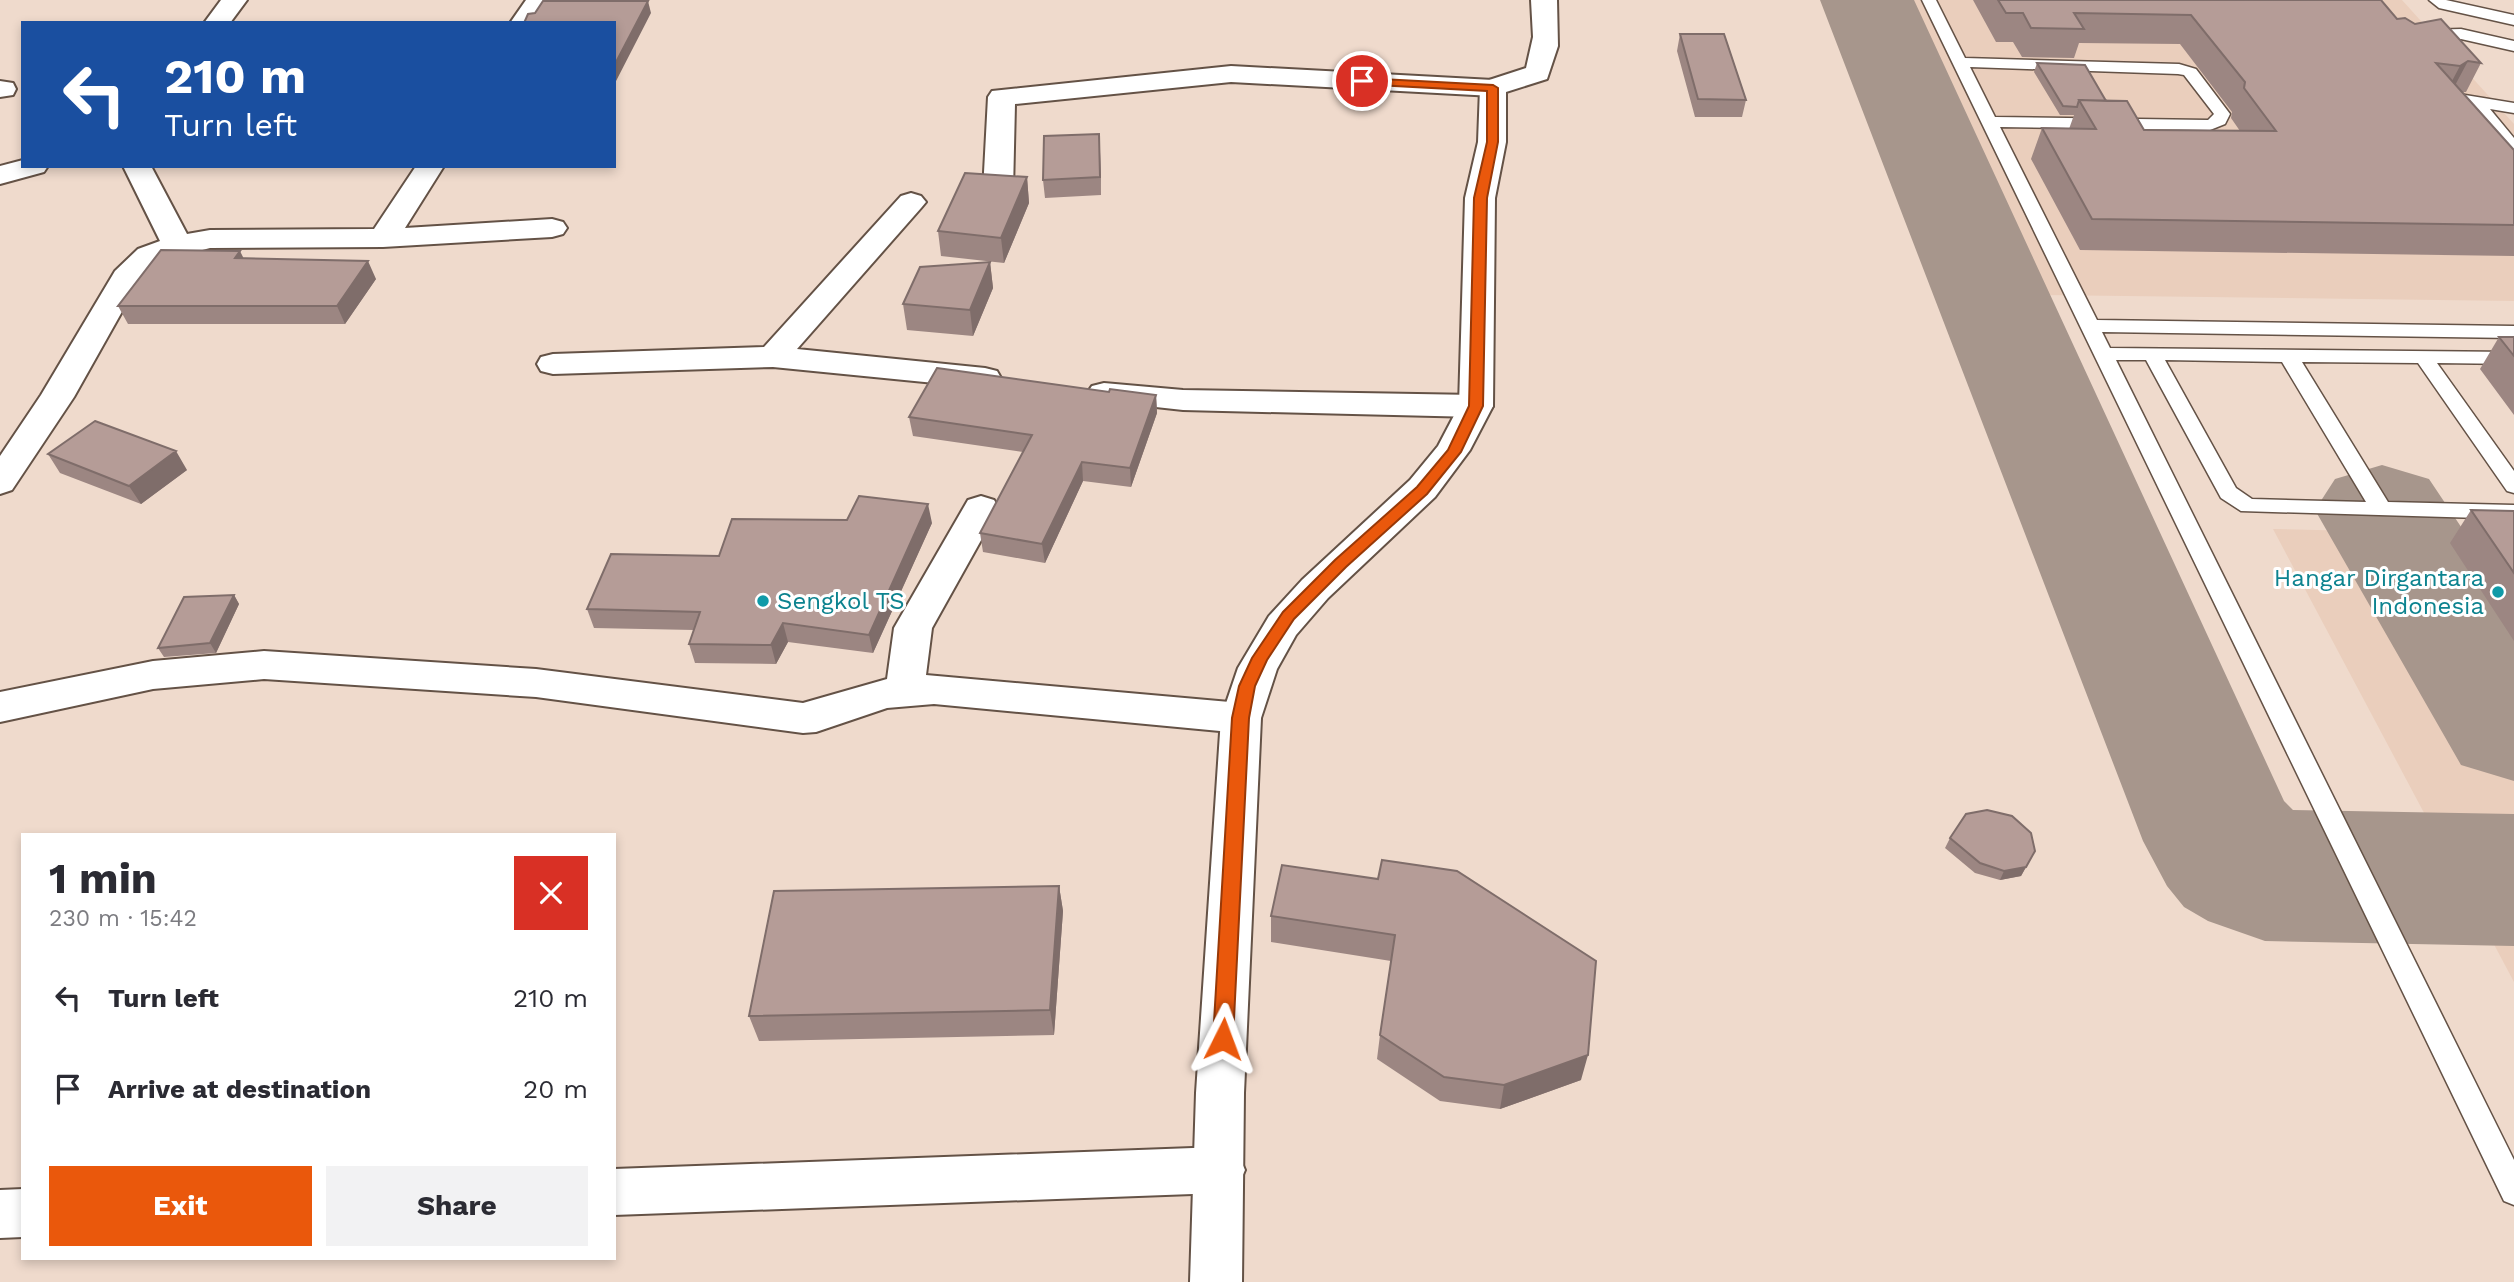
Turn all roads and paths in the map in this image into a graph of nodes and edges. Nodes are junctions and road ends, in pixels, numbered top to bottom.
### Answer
1 (234, 0) edge
2 (539, 0) edge
3 (1544, 0) edge
4 (1929, 0) edge
5 (2436, 0) edge
6 (2514, 20) edge
7 (218, 21) edge
8 (524, 21) edge
9 (2414, 38) edge
10 (2514, 46) edge
11 (1958, 62) junction
12 (1493, 88) junction
13 (2453, 97) edge
14 (2477, 104) junction
15 (2514, 108) edge
16 (1990, 122) junction
17 (2514, 148) edge
18 (26, 168) edge
19 (138, 168) edge
20 (429, 168) edge
21 (0, 175) edge
22 (998, 191) edge
23 (911, 201) dead end
24 (552, 228) dead end
25 (383, 238) junction
26 (177, 245) junction
27 (2090, 326) junction
28 (2514, 332) edge
29 (2105, 354) junction
30 (2152, 354) junction
31 (773, 357) junction
32 (2289, 357) junction
33 (2424, 358) junction
34 (2514, 358) edge
35 (553, 364) dead end
36 (1011, 382) edge
37 (1079, 391) edge
38 (1476, 406) junction
39 (0, 482) edge
40 (2514, 486) edge
41 (981, 508) dead end
42 (2382, 510) junction
43 (2514, 512) edge
44 (906, 690) junction
45 (0, 707) edge
46 (1241, 718) junction
47 (1220, 1170) junction
48 (2514, 1191) edge
49 (616, 1192) edge
50 (21, 1213) edge
51 (0, 1214) edge
52 (1216, 1282) edge

1 - 7 street
2 - 8 street
3 - 12 street
4 - 11 lane
5 - 6 lane
9 - 10 lane
11 - 16 lane
11 - 16 lane
12 - 22 street
12 - 38 street
13 - 14 lane
14 - 15 lane
14 - 17 lane
16 - 27 lane
18 - 21 street
19 - 26 street
20 - 25 street
23 - 31 street
24 - 25 street
25 - 26 street
26 - 39 street
27 - 28 lane
27 - 29 lane
29 - 30 lane
29 - 48 lane
30 - 32 lane
30 - 42 lane
31 - 35 street
31 - 36 street
32 - 33 lane
32 - 42 lane
33 - 34 lane
33 - 40 lane
37 - 38 street
38 - 46 street
41 - 44 street
42 - 43 lane
44 - 45 street
44 - 46 street
46 - 47 street
47 - 49 street
47 - 52 street
50 - 51 street

